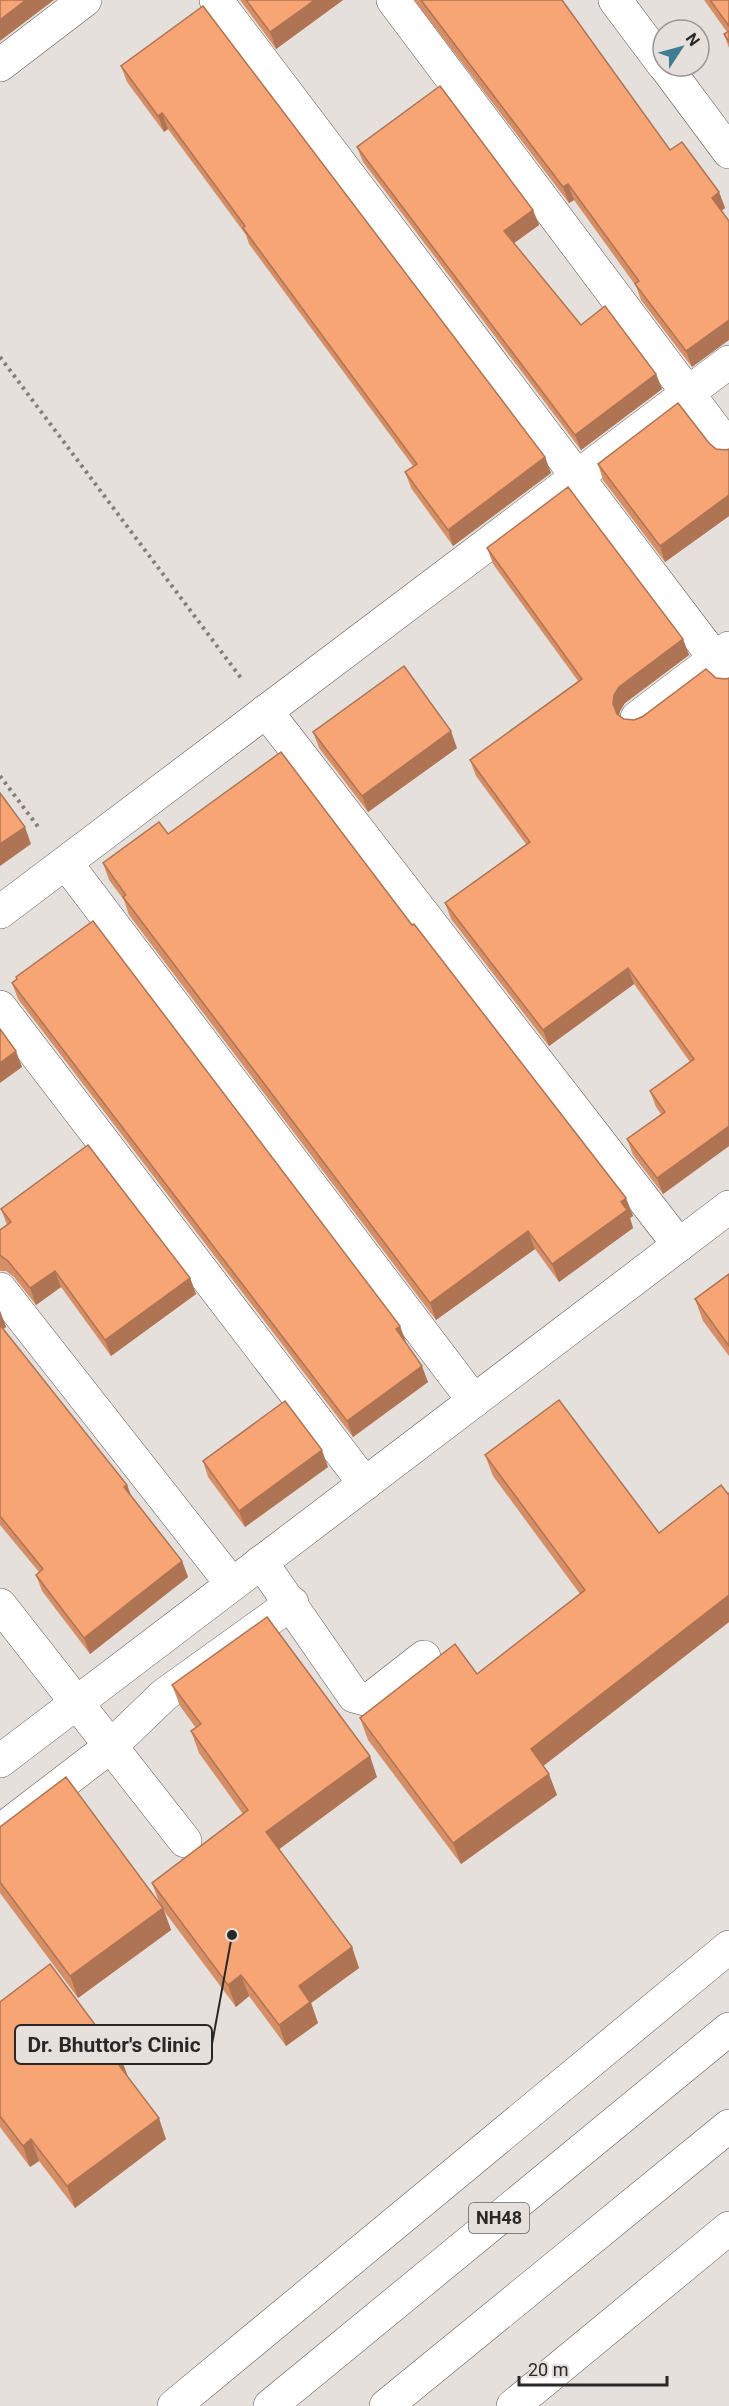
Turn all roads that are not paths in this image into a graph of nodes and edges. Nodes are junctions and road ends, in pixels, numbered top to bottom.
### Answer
1 (85, 0) edge
2 (216, 0) edge
3 (393, 0) edge
4 (615, 0) edge
5 (651, 48) edge
6 (0, 64) edge
7 (674, 78) edge
8 (729, 152) edge
9 (729, 362) edge
10 (687, 393) junction
11 (729, 448) edge
12 (578, 478) junction
13 (724, 661) edge
14 (266, 711) junction
15 (637, 718) edge
16 (66, 863) junction
17 (0, 912) edge
18 (0, 1007) edge
19 (729, 1207) edge
20 (679, 1245) junction
21 (0, 1289) edge
22 (474, 1401) junction
23 (365, 1484) junction
24 (261, 1562) junction
25 (231, 1583) junction
26 (292, 1603) junction
27 (0, 1605) edge
28 (424, 1657) dead end
29 (77, 1703) junction
30 (111, 1746) junction
31 (0, 1761) edge
32 (0, 1831) edge
33 (185, 1841) dead end
34 (729, 1947) edge
35 (729, 2029) edge
36 (729, 2126) edge
37 (729, 2228) edge
38 (174, 2406) edge
39 (270, 2406) edge
40 (386, 2406) edge
41 (513, 2406) edge

1 - 6 main road
2 - 12 main road
3 - 10 main road
4 - 5 main road
7 - 8 main road
9 - 10 main road
10 - 11 main road
10 - 12 main road
12 - 13 main road
12 - 14 main road
13 - 15 main road
14 - 16 main road
14 - 20 main road
16 - 17 main road
16 - 22 main road
18 - 23 main road
19 - 20 main road
20 - 22 main road
21 - 25 main road
22 - 23 main road
23 - 24 main road
24 - 25 main road
24 - 26 main road
25 - 29 main road
26 - 28 main road
26 - 30 main road
27 - 29 main road
29 - 30 main road
29 - 31 main road
30 - 32 main road
30 - 33 main road
34 - 38 main road
35 - 39 main road, NH48
36 - 40 main road
37 - 41 main road

